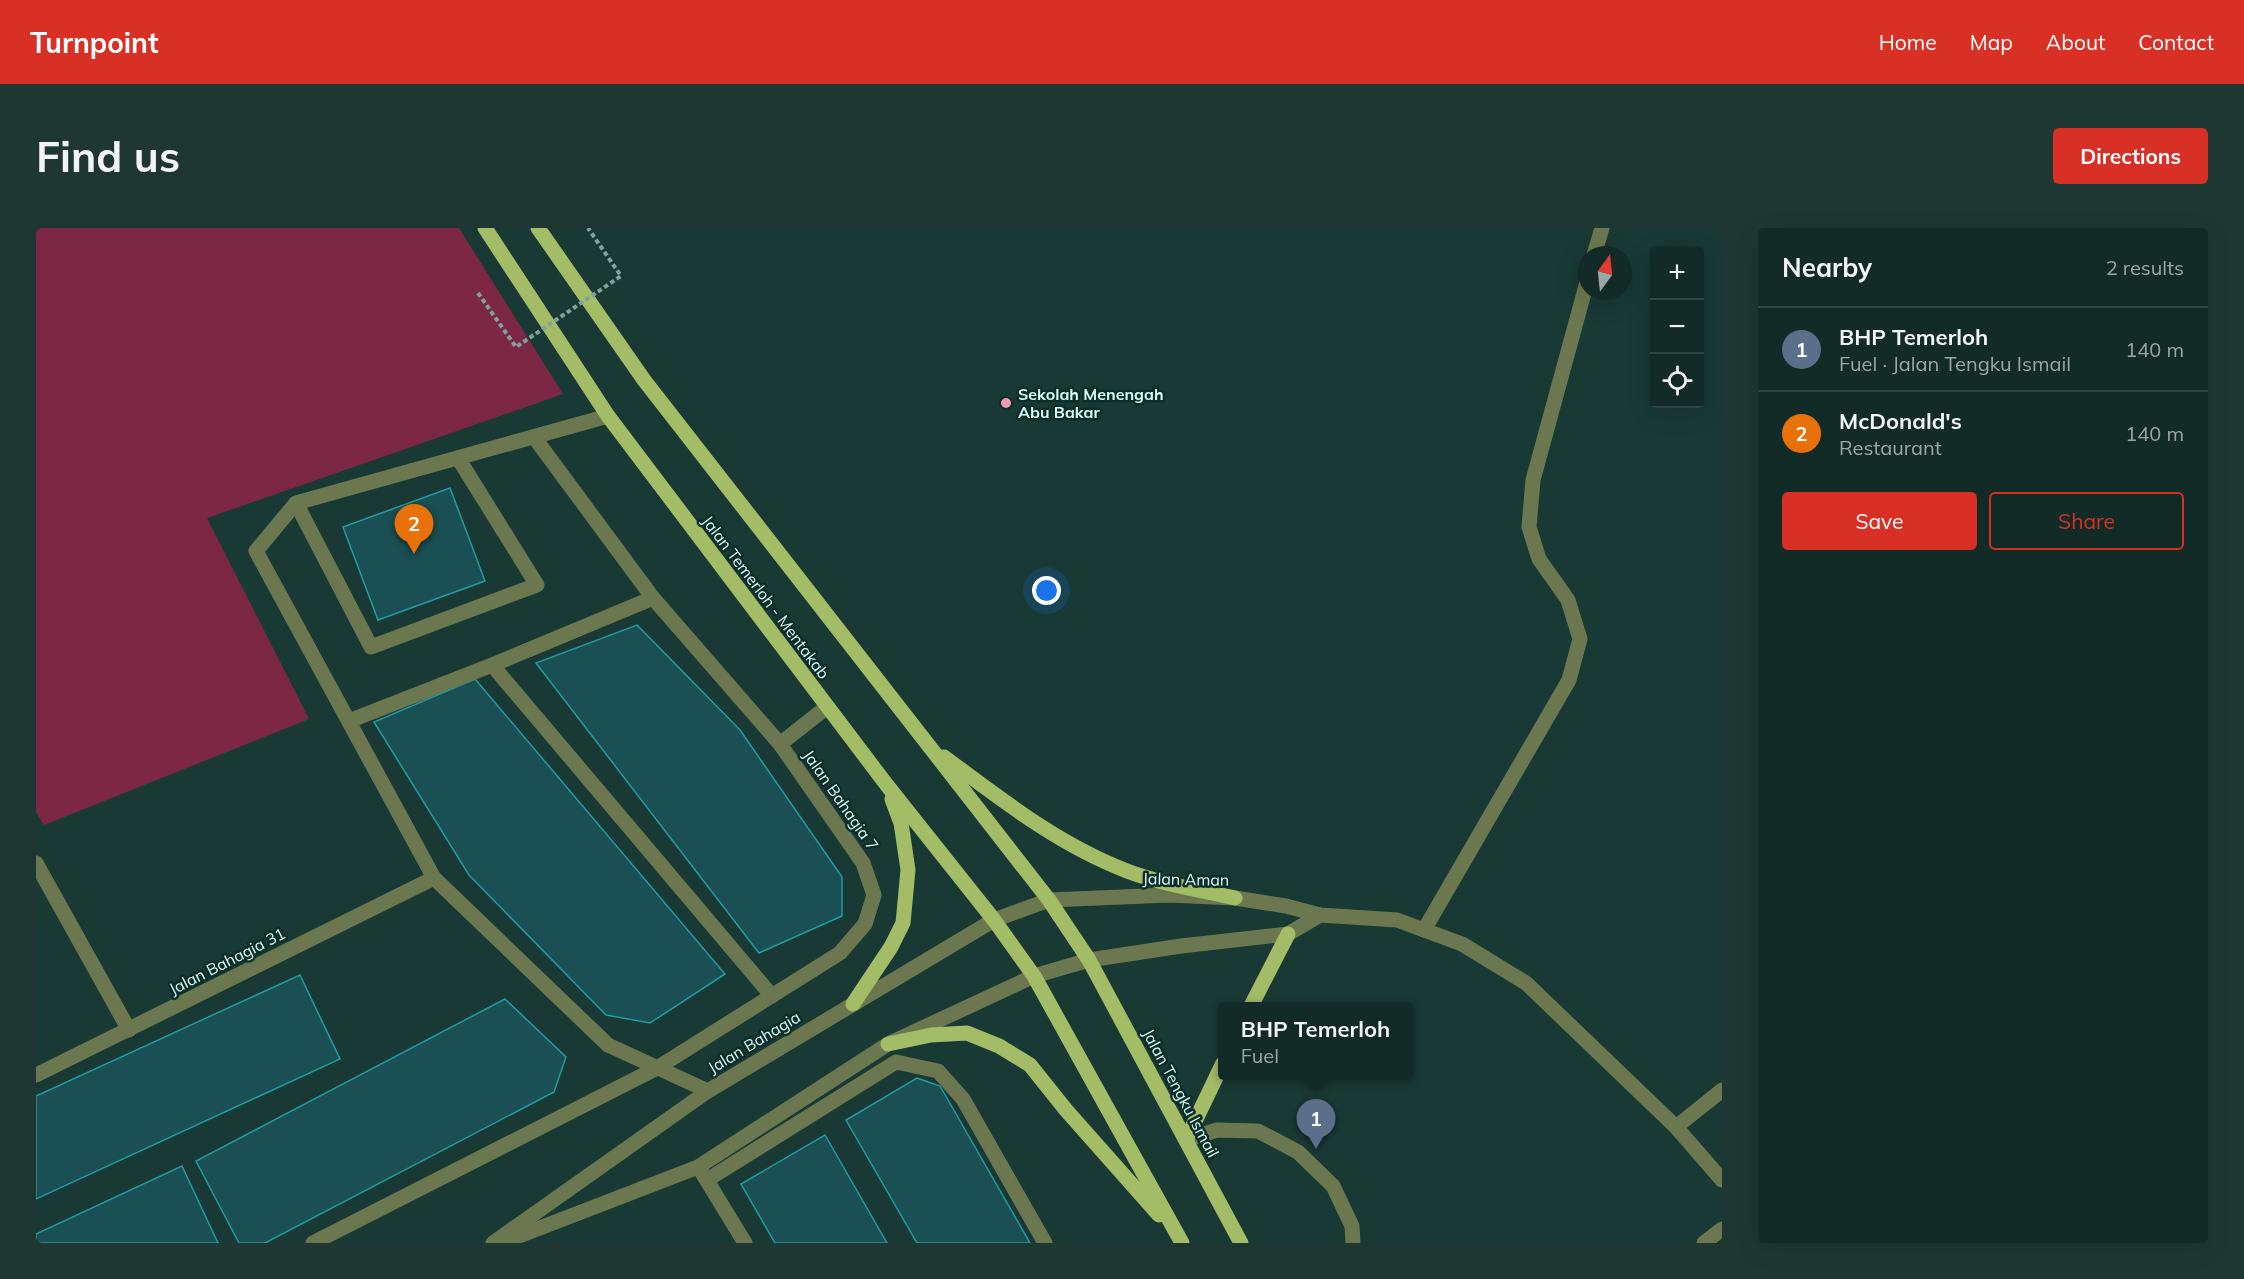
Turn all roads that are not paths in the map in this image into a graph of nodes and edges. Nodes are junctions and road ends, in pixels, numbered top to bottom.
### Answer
1 (484, 228) edge
2 (538, 228) edge
3 (1602, 228) edge
4 (1597, 246) edge
5 (1582, 300) edge
6 (608, 416) junction
7 (534, 437) junction
8 (458, 458) junction
9 (296, 503) junction
10 (653, 597) junction
11 (492, 665) junction
12 (827, 707) junction
13 (349, 721) junction
14 (780, 744) junction
15 (927, 744) junction
16 (886, 784) junction
17 (36, 863) edge
18 (434, 878) junction
19 (1235, 898) junction
20 (1049, 900) junction
21 (1320, 915) junction
22 (994, 920) junction
23 (1424, 930) junction
24 (1288, 934) junction
25 (1089, 960) junction
26 (1034, 976) junction
27 (772, 996) junction
28 (1253, 1002) edge
29 (853, 1004) junction
30 (129, 1030) junction
31 (888, 1044) junction
32 (657, 1068) junction
33 (1218, 1074) edge
34 (36, 1075) edge
35 (1722, 1090) edge
36 (708, 1091) junction
37 (1676, 1127) junction
38 (1186, 1140) junction
39 (698, 1167) junction
40 (707, 1180) junction
41 (1722, 1180) edge
42 (1722, 1229) edge
43 (1179, 1239) edge
44 (313, 1243) edge
45 (494, 1243) edge
46 (502, 1243) edge
47 (745, 1243) edge
48 (1045, 1243) edge
49 (1241, 1243) edge
50 (1353, 1243) edge
51 (1704, 1243) edge

1 - 6 main road, Jalan Temerloh - Mentakab
2 - 15 main road
3 - 4 street
5 - 23 street
6 - 7 street
6 - 12 main road, Jalan Temerloh - Mentakab
7 - 8 street
7 - 10 street, Jalan Bahagia 7
8 - 9 street
8 - 9 street
9 - 13 street
10 - 11 street
10 - 14 street, Jalan Bahagia 7
11 - 13 street
11 - 27 street
12 - 14 street
12 - 16 main road, Jalan Temerloh - Mentakab
13 - 18 street
14 - 27 street, Jalan Bahagia 7
15 - 19 main road
15 - 20 main road
16 - 22 main road, Jalan Temerloh - Mentakab
16 - 29 main road
17 - 30 street
18 - 30 street, Jalan Bahagia 31
18 - 32 street
19 - 20 street, Jalan Aman
19 - 21 street, Jalan Aman
20 - 22 street, Jalan Bahagia
20 - 25 main road
21 - 23 street, Jalan Aman
21 - 24 street
22 - 26 main road, Jalan Temerloh - Mentakab
22 - 29 street, Jalan Bahagia
23 - 37 street, Jalan Aman
24 - 25 street
24 - 28 main road
25 - 26 street
25 - 38 main road, Jalan Tengku Ismail
26 - 31 street
26 - 43 main road
27 - 32 street, Jalan Bahagia 7
29 - 36 street, Jalan Bahagia
30 - 34 street, Jalan Bahagia 31
31 - 39 street
31 - 43 main road
32 - 36 street
32 - 44 street, Jalan Bahagia 7
33 - 38 main road
35 - 37 street
36 - 45 street, Jalan Bahagia
37 - 41 street, Jalan Aman
38 - 49 main road, Jalan Tengku Ismail
38 - 50 street
39 - 40 street
39 - 46 street
40 - 47 street
40 - 48 street
42 - 51 street

